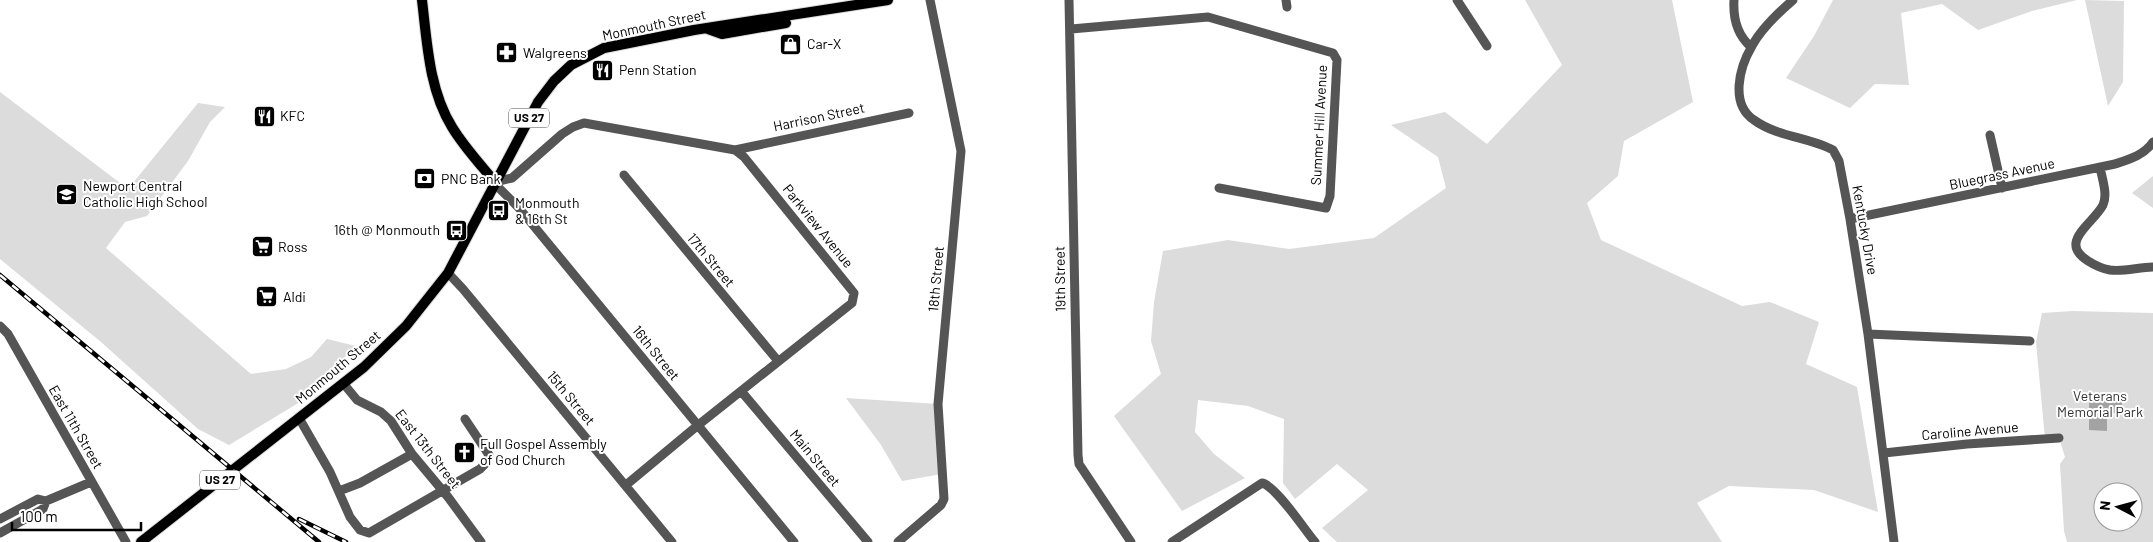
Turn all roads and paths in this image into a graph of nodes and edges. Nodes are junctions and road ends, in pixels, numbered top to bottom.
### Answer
1 (422, 0) edge
2 (888, 0) edge
3 (930, 0) edge
4 (1069, 0) edge
5 (1458, 0) edge
6 (1734, 0) edge
7 (1793, 0) edge
8 (1070, 30) junction
9 (1487, 46) dead end
10 (1751, 47) junction
11 (909, 113) dead end
12 (1990, 135) dead end
13 (2153, 142) edge
14 (736, 150) junction
15 (2100, 167) junction
16 (624, 176) dead end
17 (495, 182) junction
18 (1219, 188) dead end
19 (2002, 188) junction
20 (1850, 219) junction
21 (2153, 267) edge
22 (448, 273) junction
23 (0, 326) edge
24 (1868, 334) junction
25 (2030, 342) dead end
26 (778, 361) junction
27 (344, 383) junction
28 (741, 391) junction
29 (299, 418) junction
30 (465, 419) dead end
31 (697, 426) junction
32 (2059, 438) dead end
33 (1884, 453) junction
34 (412, 454) junction
35 (91, 482) junction
36 (626, 485) junction
37 (339, 491) junction
38 (443, 492) junction
39 (46, 501) junction
40 (0, 519) edge
41 (0, 533) edge
42 (1185, 539) edge
43 (126, 542) edge
44 (141, 542) edge
45 (481, 542) edge
46 (672, 542) edge
47 (794, 542) edge
48 (868, 542) edge
49 (898, 542) edge
50 (1131, 542) edge
51 (1172, 542) edge
52 (1315, 542) edge
53 (1894, 542) edge

1 - 17 main road
2 - 17 main road, Monmouth Street / US 27
3 - 49 street, 18th Street
4 - 8 street, 19th Street
5 - 9 street
6 - 10 street
7 - 10 street, Kentucky Drive
8 - 18 street, Summer Hill Avenue
8 - 50 street, 19th Street
10 - 20 street, Kentucky Drive
11 - 14 street, Harrison Street
12 - 19 street
13 - 15 street, Bluegrass Avenue
14 - 17 street
14 - 26 street, Parkview Avenue
15 - 19 street, Bluegrass Avenue
15 - 21 street
16 - 26 street, 17th Street
17 - 22 main road, Monmouth Street / US 27
17 - 31 street, 16th Street
19 - 20 street, Bluegrass Avenue
20 - 24 street, Kentucky Drive
22 - 27 main road, Monmouth Street / US 27
22 - 36 street, 15th Street
23 - 35 street, East 11th Street
24 - 25 street
24 - 33 street, Kentucky Drive
26 - 28 street, Parkview Avenue
27 - 29 main road, Monmouth Street / US 27
27 - 34 street, East 13th Street
28 - 31 street, Parkview Avenue
28 - 48 street, Main Street
29 - 37 street
29 - 44 main road, Monmouth Street / US 27
30 - 38 street
31 - 36 street, Parkview Avenue
31 - 47 street, 16th Street
32 - 33 street, Caroline Avenue
33 - 53 street, Kentucky Drive
34 - 37 street
34 - 38 street, East 13th Street
35 - 39 street
35 - 43 street, East 11th Street
36 - 46 street, 15th Street
37 - 38 street
38 - 45 street, East 13th Street
39 - 40 street
39 - 41 street
42 - 51 street
42 - 52 street

